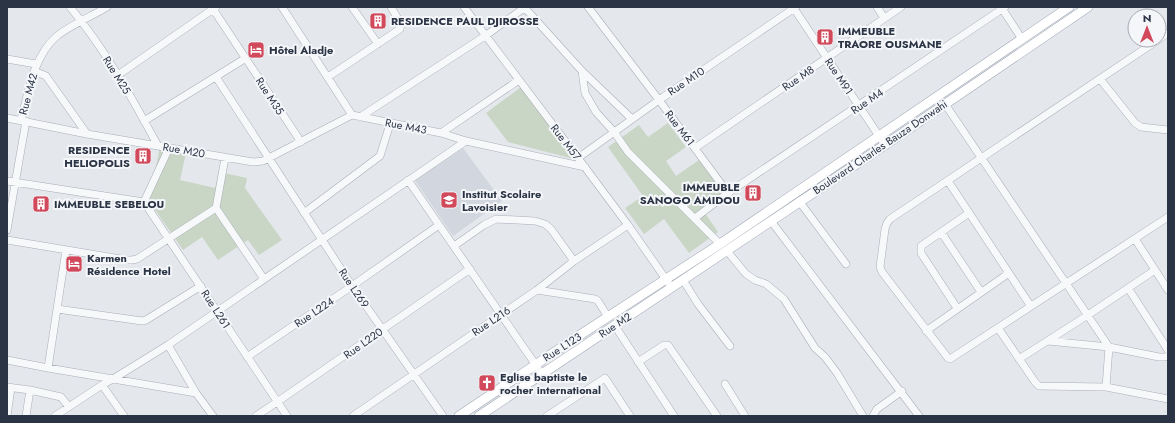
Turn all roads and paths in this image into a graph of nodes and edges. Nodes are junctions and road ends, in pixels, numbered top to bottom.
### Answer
1 (70, 7) edge
2 (107, 7) edge
3 (282, 7) edge
4 (352, 7) edge
5 (391, 7) edge
6 (464, 7) edge
7 (524, 7) edge
8 (794, 7) edge
9 (877, 7) edge
10 (901, 7) edge
11 (1069, 7) edge
12 (1088, 7) edge
13 (215, 8) edge
14 (591, 8) edge
15 (1002, 8) edge
16 (884, 18) junction
17 (82, 22) junction
18 (485, 36) junction
19 (1022, 39) junction
20 (378, 44) junction
21 (1146, 48) edge
22 (246, 58) junction
23 (827, 58) junction
24 (7, 59) edge
25 (35, 68) junction
26 (582, 71) junction
27 (118, 75) junction
28 (216, 77) junction
29 (328, 77) junction
30 (1100, 79) junction
31 (519, 80) junction
32 (659, 100) junction
33 (946, 104) junction
34 (859, 106) junction
35 (356, 116) junction
36 (7, 118) edge
37 (632, 119) junction
38 (23, 121) junction
39 (144, 121) junction
40 (390, 124) junction
41 (1168, 130) edge
42 (614, 132) junction
43 (441, 133) junction
44 (87, 134) junction
45 (879, 135) junction
46 (466, 141) junction
47 (301, 142) junction
48 (885, 145) junction
49 (158, 146) junction
50 (169, 148) junction
51 (695, 148) junction
52 (225, 158) junction
53 (268, 158) junction
54 (578, 158) junction
55 (982, 159) junction
56 (585, 167) junction
57 (7, 180) edge
58 (408, 180) junction
59 (15, 182) junction
60 (948, 182) junction
61 (728, 193) junction
62 (799, 201) junction
63 (144, 202) junction
64 (216, 208) junction
65 (304, 213) junction
66 (969, 213) junction
67 (1168, 217) edge
68 (695, 218) junction
69 (771, 221) junction
70 (628, 224) junction
71 (439, 225) junction
72 (7, 230) edge
73 (941, 232) junction
74 (169, 237) junction
75 (321, 239) junction
76 (1135, 239) junction
77 (7, 240) edge
78 (454, 246) junction
79 (723, 248) junction
80 (66, 250) junction
81 (574, 261) junction
82 (846, 264) dead end
83 (470, 269) junction
84 (1155, 270) junction
85 (1009, 273) junction
86 (264, 279) junction
87 (665, 279) junction
88 (683, 280) junction
89 (1066, 283) junction
90 (200, 286) junction
91 (352, 286) junction
92 (672, 288) junction
93 (1128, 288) junction
94 (537, 290) junction
95 (1168, 290) edge
96 (981, 292) junction
97 (1030, 305) junction
98 (958, 308) junction
99 (57, 309) junction
100 (217, 312) junction
101 (501, 315) junction
102 (1088, 315) junction
103 (608, 317) junction
104 (614, 326) junction
105 (998, 328) junction
106 (382, 330) junction
107 (926, 331) junction
108 (1048, 341) junction
109 (168, 345) junction
110 (730, 346) dead end
111 (1109, 348) junction
112 (1168, 350) edge
113 (1168, 356) edge
114 (247, 357) junction
115 (1019, 359) junction
116 (7, 360) edge
117 (638, 362) junction
118 (535, 364) junction
119 (48, 368) junction
120 (413, 374) junction
121 (542, 374) junction
122 (113, 379) junction
123 (725, 384) dead end
124 (102, 385) junction
125 (1106, 387) junction
126 (9, 388) edge
127 (30, 390) junction
128 (902, 391) junction
129 (196, 393) junction
130 (1168, 399) edge
131 (278, 402) junction
132 (69, 407) junction
133 (7, 416) edge
134 (26, 416) edge
135 (55, 416) edge
136 (124, 416) edge
137 (213, 416) edge
138 (256, 416) edge
139 (287, 416) edge
140 (353, 416) edge
141 (443, 416) edge
142 (459, 416) edge
143 (479, 416) edge
144 (547, 416) edge
145 (630, 416) edge
146 (674, 416) edge
147 (717, 416) edge
148 (745, 416) edge
149 (862, 416) edge
150 (873, 416) edge
151 (919, 416) edge

1 - 17 street, Rue M25
2 - 17 street, Rue M42
3 - 29 street
4 - 20 street
5 - 20 street
6 - 18 street, Rue M57
7 - 18 street, Rue M20
7 - 26 street
8 - 23 street, Rue M91
8 - 32 street, Rue M10
9 - 16 street
10 - 16 street, Rue M8
11 - 19 main road, Boulevard Charles Bauza Donwahi
12 - 33 main road, Boulevard Charles Bauza Donwahi
13 - 22 street, Rue M35
13 - 27 street
14 - 32 street, Rue M61
15 - 19 street
15 - 34 street, Rue M4
16 - 23 street, Rue M8
17 - 25 street, Rue M42
17 - 27 street, Rue M25
18 - 31 street, Rue M57
18 - 35 street, Rue M20
19 - 45 main road, Boulevard Charles Bauza Donwahi
20 - 29 street
21 - 30 street
22 - 28 street
22 - 47 street, Rue M35
23 - 34 street, Rue M91
23 - 51 street, Rue M8
24 - 25 street
25 - 38 street, Rue M42
25 - 44 street
26 - 37 street
26 - 42 street
27 - 39 street, Rue M25
28 - 39 street
28 - 53 street, Rue L269
29 - 35 street
30 - 41 street
30 - 55 street
31 - 43 street
31 - 54 street, Rue M57
32 - 37 street, Rue M10
32 - 51 street, Rue M61
33 - 48 main road, Boulevard Charles Bauza Donwahi
33 - 55 street
34 - 45 street, Rue M91
34 - 61 street, Rue M4
35 - 40 street, Rue M43
35 - 47 street, Rue M20
36 - 38 street, Rue M20
37 - 42 street, Rue M10
38 - 44 street, Rue M20
38 - 59 street, Rue M42
39 - 49 street, Rue M25
40 - 43 street, Rue M43
40 - 65 street
42 - 54 street, Rue M10
42 - 68 street
43 - 46 street, Rue M43
44 - 49 street, Rue M20
45 - 48 street, Rue M91
45 - 79 main road, Boulevard Charles Bauza Donwahi
46 - 56 street, Rue M43
46 - 58 street
47 - 53 street, Rue M20
48 - 62 main road, Boulevard Charles Bauza Donwahi
49 - 50 street, Rue M20
50 - 52 street, Rue M20
50 - 63 street
51 - 61 street, Rue M61
52 - 53 street, Rue M20
52 - 64 street
53 - 65 street, Rue L269
54 - 56 street, Rue M57
55 - 60 street
55 - 89 street
56 - 70 street, Rue M57
57 - 59 street
58 - 71 street
58 - 75 street
59 - 63 street
59 - 72 street, Rue M42
60 - 66 street
60 - 107 street
61 - 68 street, Rue M4
62 - 69 main road, Boulevard Charles Bauza Donwahi
62 - 82 street
63 - 74 street, Rue L261
64 - 74 street
64 - 86 street
65 - 75 street, Rue L269
66 - 73 street
66 - 85 street
67 - 76 street
68 - 79 street
69 - 79 main road, Boulevard Charles Bauza Donwahi
69 - 128 street
70 - 81 street, Rue L216
70 - 87 street, Rue M57
71 - 78 street
71 - 91 street, Rue L224
73 - 96 street
73 - 98 street
74 - 80 street
74 - 90 street, Rue L261
75 - 86 street
75 - 91 street, Rue L269
76 - 84 street
76 - 89 street
77 - 80 street
78 - 81 street
78 - 83 street
79 - 87 main road, Boulevard Charles Bauza Donwahi
79 - 88 main road, Boulevard Charles Bauza Donwahi
79 - 149 street
80 - 99 street
81 - 94 street, Rue L216
83 - 101 street
83 - 106 street, Rue L220
84 - 93 street
84 - 95 street
85 - 96 street
85 - 97 street
86 - 100 street
87 - 92 street, Rue M57
87 - 103 main road, Rue L123
88 - 92 main road, Boulevard Charles Bauza Donwahi
88 - 110 street
89 - 97 street
89 - 102 street
90 - 99 street
90 - 100 street, Rue L261
91 - 106 street, Rue L269
91 - 114 street, Rue L224
92 - 104 main road, Rue M2
93 - 102 street
93 - 112 street
94 - 101 street, Rue L216
94 - 103 street
96 - 98 street
97 - 105 street
98 - 107 street
99 - 119 street
100 - 109 street
100 - 114 street, Rue L261
101 - 118 street
101 - 120 street, Rue L216
102 - 108 street
102 - 111 street
103 - 118 main road, Rue L123
104 - 117 street
104 - 121 main road, Rue M2
105 - 107 street
105 - 115 street
106 - 120 street, Rue L269
106 - 131 street, Rue L220
108 - 111 street
108 - 115 street
109 - 122 street
109 - 129 street
111 - 113 street
111 - 125 street
114 - 131 street, Rue L261
115 - 125 street
116 - 119 street
117 - 146 street
117 - 147 street
118 - 121 street
118 - 142 main road, Rue L123
119 - 122 street
120 - 140 street, Rue L216
120 - 141 street, Rue L269
121 - 143 main road, Rue M2
122 - 124 street
122 - 129 street
123 - 148 street
124 - 132 street
124 - 136 street
125 - 130 street
126 - 127 street
126 - 133 street
127 - 132 street
127 - 134 street
128 - 150 street
128 - 151 street
129 - 137 street
131 - 138 street, Rue L220
131 - 139 street, Rue L261
132 - 135 street
144 - 145 street

